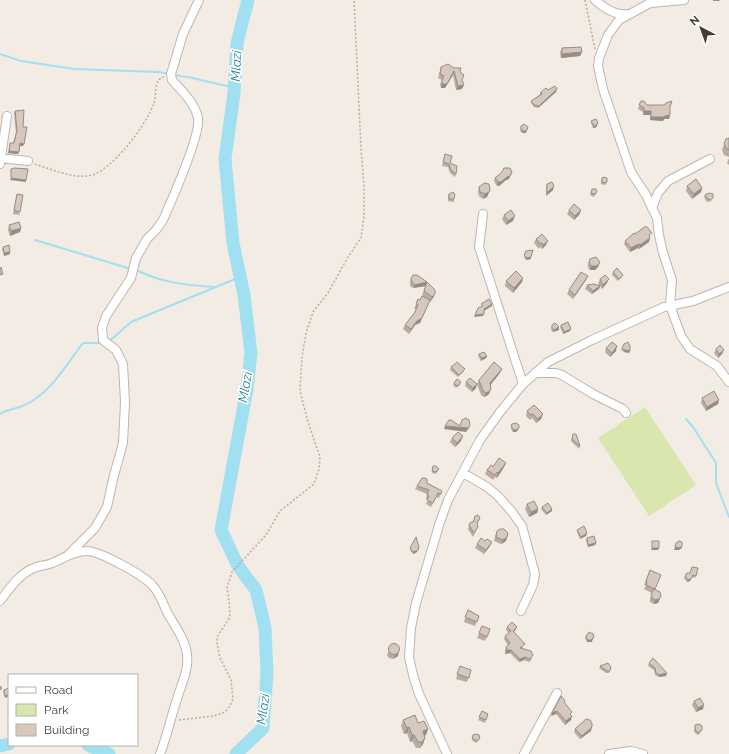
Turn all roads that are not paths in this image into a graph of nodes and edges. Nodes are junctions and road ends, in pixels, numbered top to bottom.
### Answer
1 (199, 0) edge
2 (595, 0) edge
3 (684, 0) edge
4 (606, 9) junction
5 (628, 14) junction
6 (613, 26) junction
7 (7, 116) dead end
8 (710, 159) dead end
9 (0, 160) edge
10 (28, 161) road end
11 (652, 208) junction
12 (483, 214) dead end
13 (729, 287) edge
14 (670, 305) junction
15 (535, 373) junction
16 (729, 382) edge
17 (523, 384) junction
18 (626, 413) dead end
19 (463, 473) junction
20 (68, 555) junction
21 (0, 601) edge
22 (521, 611) dead end
23 (557, 693) dead end
24 (160, 754) edge
25 (447, 754) edge
26 (524, 754) edge
27 (609, 754) edge
28 (643, 754) edge

1 - 20 street
2 - 4 street
3 - 5 street
4 - 5 street
4 - 6 street
5 - 6 street
6 - 11 street
7 - 9 street
8 - 11 street
9 - 10 street
11 - 14 street
12 - 17 street
13 - 14 street
14 - 15 street
14 - 16 street
15 - 17 street
15 - 18 street
17 - 19 street
19 - 22 street
19 - 25 street
20 - 21 street
20 - 24 street
23 - 26 street
27 - 28 street

